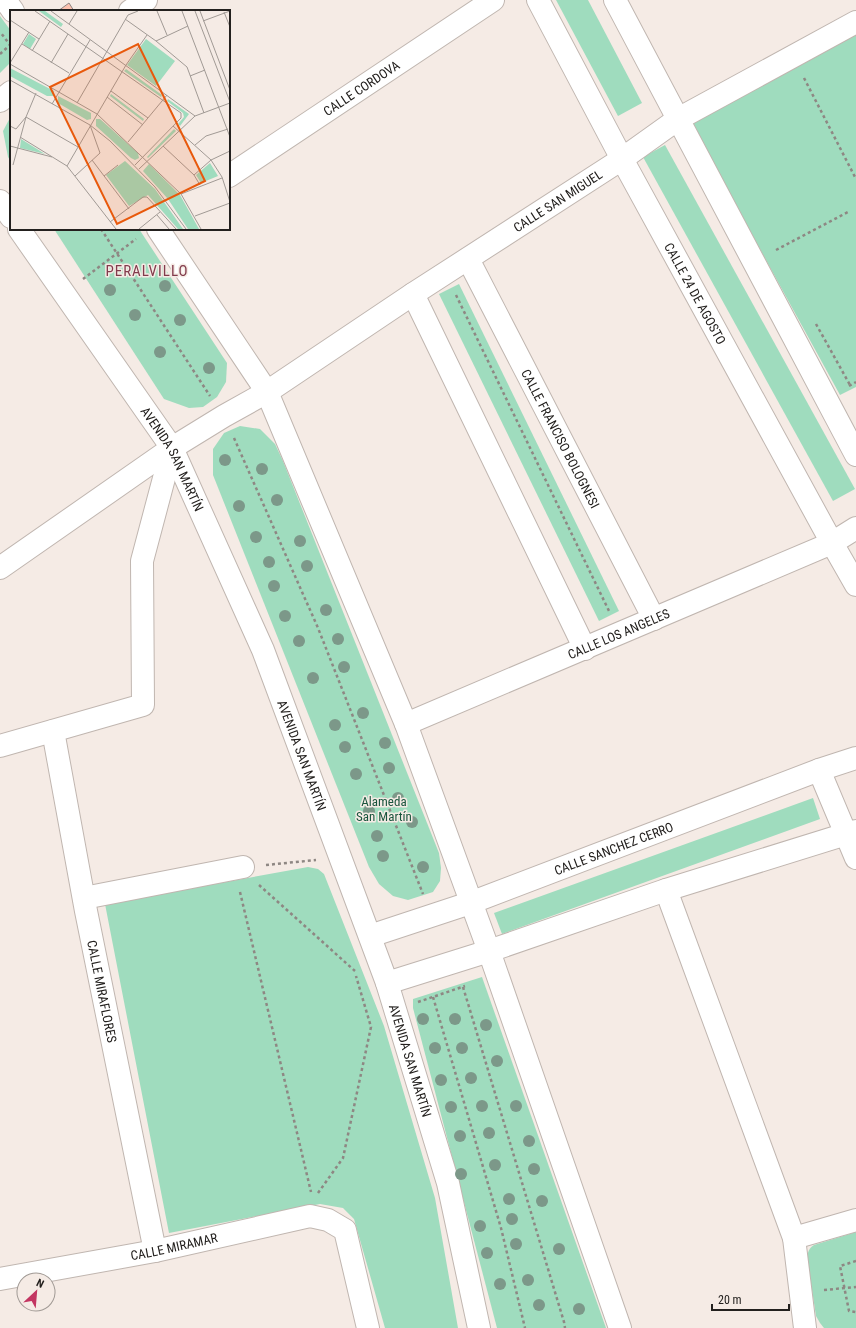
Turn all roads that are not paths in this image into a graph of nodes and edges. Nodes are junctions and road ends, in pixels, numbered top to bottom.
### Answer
1 (6, 0) edge
2 (146, 0) edge
3 (493, 0) edge
4 (538, 0) edge
5 (615, 0) edge
6 (12, 10) edge
7 (131, 10) edge
8 (856, 22) edge
9 (10, 93) edge
10 (0, 101) edge
11 (678, 119) junction
12 (622, 159) junction
13 (230, 175) edge
14 (0, 201) edge
15 (10, 216) edge
16 (20, 230) edge
17 (148, 233) edge
18 (468, 259) junction
19 (413, 294) junction
20 (266, 392) junction
21 (172, 448) junction
22 (856, 455) edge
23 (856, 528) edge
24 (832, 543) junction
25 (0, 568) edge
26 (856, 585) edge
27 (654, 619) junction
28 (585, 649) junction
29 (406, 724) junction
30 (52, 731) junction
31 (0, 746) edge
32 (856, 758) edge
33 (819, 770) junction
34 (851, 832) edge
35 (856, 858) edge
36 (243, 867) road end
37 (666, 890) junction
38 (84, 898) junction
39 (470, 903) junction
40 (370, 936) junction
41 (489, 951) junction
42 (387, 983) junction
43 (856, 1220) edge
44 (794, 1238) junction
45 (155, 1251) junction
46 (0, 1279) edge
47 (368, 1328) edge
48 (479, 1328) edge
49 (620, 1328) edge
50 (805, 1328) edge

1 - 6 street
2 - 7 street
3 - 13 street, CALLE CORDOVA
4 - 12 street, CALLE 24 DE AGOSTO
5 - 11 street
8 - 11 street, CALLE SAN MIGUEL
9 - 10 street
11 - 12 street, CALLE SAN MIGUEL
11 - 22 street
12 - 18 street, CALLE SAN MIGUEL
12 - 24 street, CALLE 24 DE AGOSTO
14 - 15 street
16 - 21 street, AVENIDA SAN MARTÍN
17 - 20 street
18 - 19 street, CALLE SAN MIGUEL
18 - 27 street, CALLE FRANCISO BOLOGNESI
19 - 20 street, CALLE SAN MIGUEL
19 - 28 street
20 - 21 street, CALLE SAN MIGUEL
20 - 29 street
21 - 25 street, CALLE SAN MIGUEL
21 - 30 street
21 - 40 street, AVENIDA SAN MARTÍN
23 - 24 street, CALLE LOS ANGELES
24 - 26 street, CALLE 24 DE AGOSTO
24 - 27 street, CALLE LOS ANGELES
27 - 28 street, CALLE LOS ANGELES
28 - 29 street, CALLE LOS ANGELES
29 - 39 street
30 - 31 street
30 - 38 street, CALLE MIRAFLORES
32 - 33 street, CALLE SANCHEZ CERRO
33 - 34 street
33 - 39 street, CALLE SANCHEZ CERRO
34 - 35 street
34 - 37 street
36 - 38 street
37 - 41 street
37 - 44 street
38 - 45 street, CALLE MIRAFLORES
39 - 40 street, CALLE SANCHEZ CERRO
39 - 41 street
40 - 42 street, AVENIDA SAN MARTÍN
41 - 42 street
41 - 49 street
42 - 48 street, AVENIDA SAN MARTÍN
43 - 44 street
44 - 50 street
45 - 46 street, CALLE MIRAMAR
45 - 47 street, CALLE MIRAMAR

